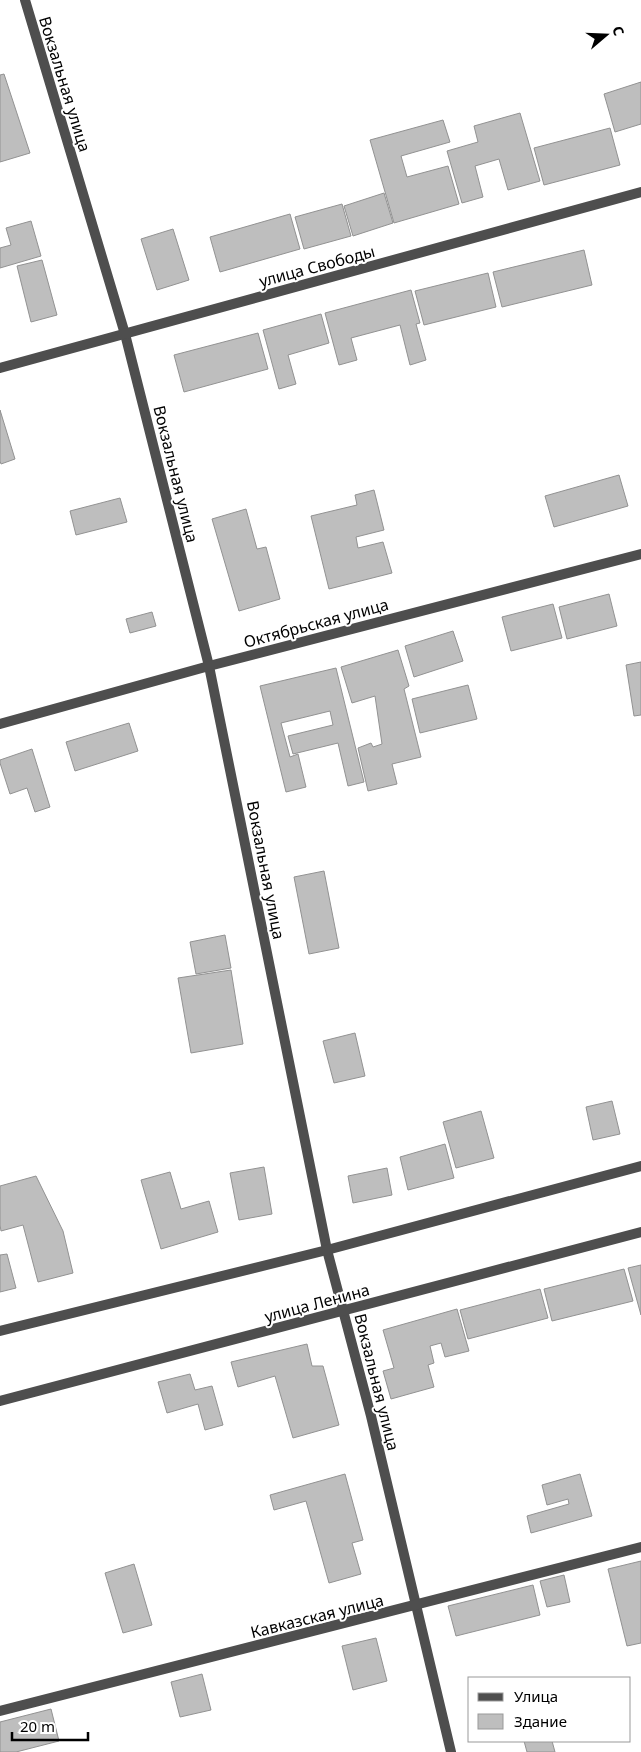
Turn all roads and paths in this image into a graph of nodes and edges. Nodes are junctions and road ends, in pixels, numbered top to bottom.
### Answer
1 (24, 0) edge
2 (641, 192) edge
3 (125, 334) junction
4 (0, 368) edge
5 (641, 554) edge
6 (209, 666) junction
7 (0, 724) edge
8 (641, 1166) edge
9 (641, 1232) edge
10 (327, 1250) junction
11 (344, 1312) junction
12 (0, 1331) edge
13 (0, 1401) edge
14 (641, 1547) edge
15 (416, 1606) junction
16 (0, 1712) edge
17 (451, 1752) edge

1 - 3 street, Вокзальная улица
2 - 3 street, улица Свободы
3 - 4 street, улица Свободы
3 - 6 street, Вокзальная улица
5 - 6 street, Октябрьская улица
6 - 7 street, Октябрьская улица
6 - 10 street, Вокзальная улица
8 - 10 street
9 - 11 street, улица Ленина
10 - 11 street, Вокзальная улица
10 - 12 street
11 - 13 street, улица Ленина
11 - 15 street, Вокзальная улица
14 - 15 street, Кавказская улица
15 - 16 street, Кавказская улица
15 - 17 street, Вокзальная улица

